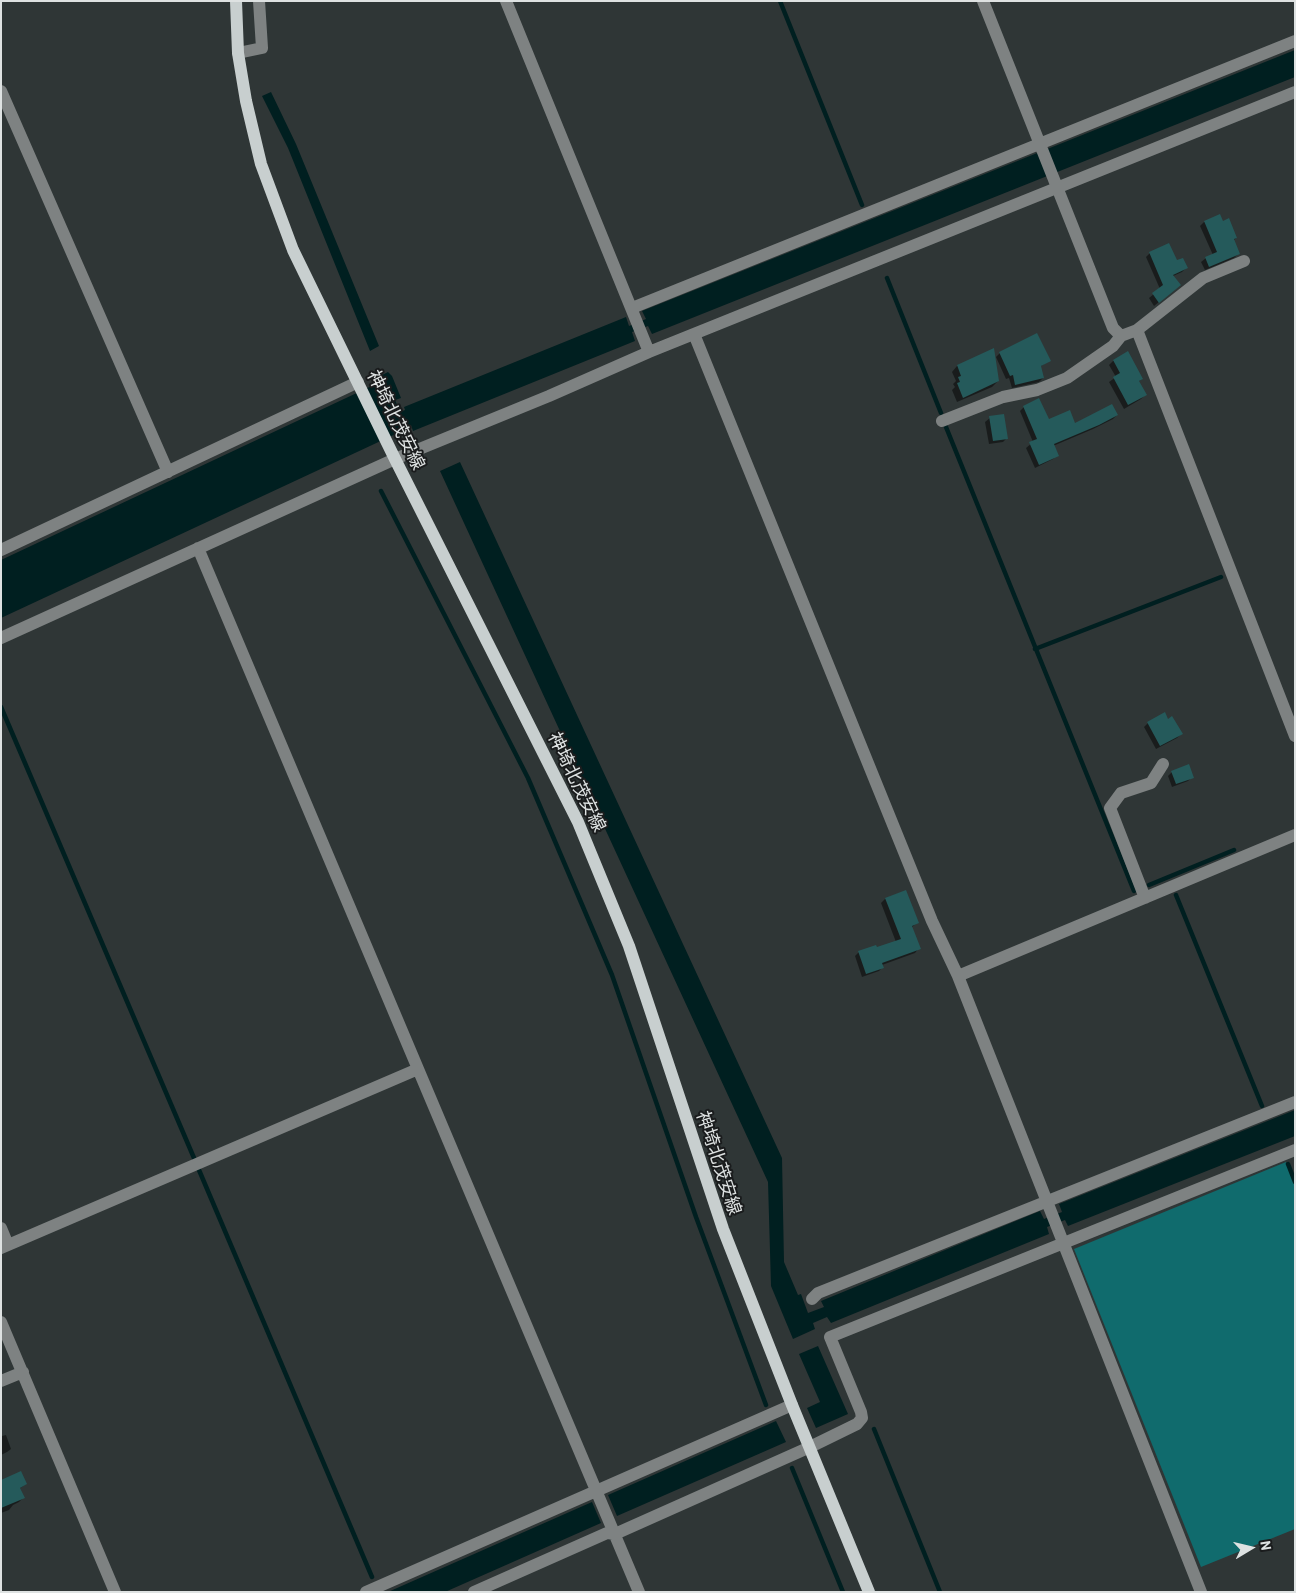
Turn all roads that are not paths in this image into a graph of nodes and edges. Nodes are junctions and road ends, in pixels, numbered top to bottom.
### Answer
1 (236, 1) edge
2 (259, 1) edge
3 (506, 1) edge
4 (983, 1) edge
5 (1295, 41) edge
6 (238, 53) junction
7 (1, 91) edge
8 (1295, 92) edge
9 (1041, 146) junction
10 (1055, 182) junction
11 (1244, 261) dead end
12 (632, 308) junction
13 (1136, 330) junction
14 (694, 334) junction
15 (1120, 336) junction
16 (650, 352) junction
17 (358, 382) junction
18 (942, 421) dead end
19 (395, 459) junction
20 (168, 472) junction
21 (198, 548) junction
22 (1, 550) edge
23 (1, 638) edge
24 (1295, 736) edge
25 (1163, 764) dead end
26 (1295, 835) edge
27 (1145, 898) junction
28 (958, 976) junction
29 (418, 1069) junction
30 (1295, 1102) edge
31 (1295, 1150) edge
32 (1047, 1201) junction
33 (1, 1228) edge
34 (1063, 1243) junction
35 (5, 1246) edge
36 (812, 1299) dead end
37 (1, 1322) edge
38 (22, 1372) junction
39 (1, 1382) edge
40 (792, 1405) junction
41 (810, 1447) junction
42 (596, 1490) junction
43 (615, 1534) junction
44 (115, 1592) edge
45 (366, 1592) edge
46 (474, 1592) edge
47 (639, 1592) edge
48 (869, 1592) edge
49 (1201, 1592) edge

1 - 6 main road, 神埼北茂安線
2 - 6 street
3 - 12 street
4 - 9 street
5 - 9 street
6 - 17 main road, 神埼北茂安線
7 - 20 street
8 - 10 street
9 - 10 street
9 - 12 street
10 - 14 street
10 - 15 street
11 - 13 street
12 - 16 street
13 - 15 street
13 - 24 street
14 - 16 street
14 - 28 street
15 - 18 street
16 - 19 street
17 - 19 main road, 神埼北茂安線
17 - 20 street
19 - 21 street
19 - 40 main road, 神埼北茂安線
20 - 22 street
21 - 23 street
21 - 29 street
25 - 27 street
26 - 27 street
27 - 28 street
28 - 32 street
29 - 35 street
29 - 42 street
30 - 32 street
31 - 34 street
32 - 34 street
32 - 36 street
33 - 35 street
34 - 41 street
34 - 49 street
37 - 38 street
38 - 39 street
38 - 44 street
40 - 41 main road, 神埼北茂安線
40 - 42 street
41 - 43 street
41 - 48 main road, 神埼北茂安線
42 - 43 street
42 - 45 street
43 - 46 street
43 - 47 street

